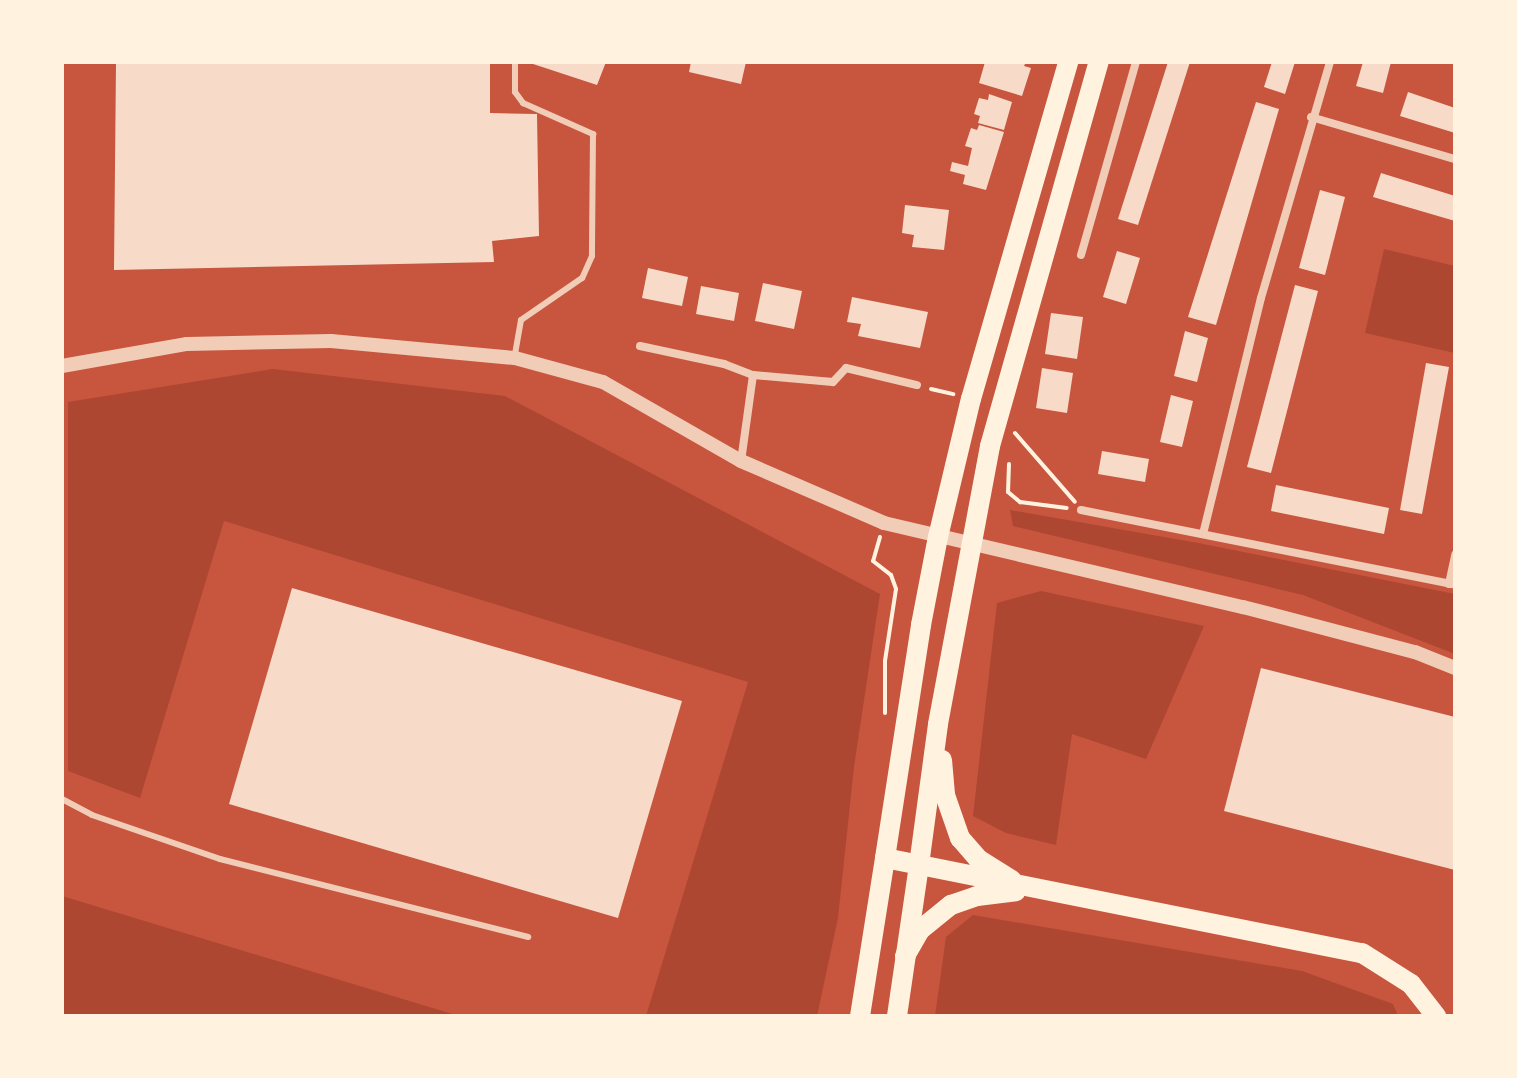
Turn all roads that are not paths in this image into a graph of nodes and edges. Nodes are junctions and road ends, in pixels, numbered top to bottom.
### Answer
1 (515, 62) edge
2 (1068, 62) edge
3 (1099, 62) edge
4 (1136, 62) edge
5 (1330, 62) edge
6 (1311, 117) junction
7 (1455, 159) edge
8 (1081, 255) dead end
9 (640, 346) dead end
10 (515, 358) junction
11 (62, 366) edge
12 (753, 375) junction
13 (917, 385) road end
14 (741, 461) junction
15 (1081, 510) road end
16 (1203, 534) junction
17 (938, 537) junction
18 (970, 543) junction
19 (1455, 555) edge
20 (1452, 585) edge
21 (1455, 668) edge
22 (938, 724) junction
23 (62, 799) edge
24 (885, 858) junction
25 (919, 865) junction
26 (1035, 889) junction
27 (528, 937) dead end
28 (905, 956) junction
29 (860, 1016) edge
30 (897, 1016) edge
31 (1436, 1016) edge

1 - 10 lane
2 - 17 main road
3 - 18 main road
4 - 8 street
5 - 6 street
6 - 7 street
6 - 16 street
9 - 12 street
10 - 11 street
10 - 14 street
12 - 13 street
12 - 14 street
14 - 17 street
15 - 16 street
16 - 20 street
17 - 18 street
17 - 24 main road
18 - 21 street
18 - 22 main road
19 - 20 street
22 - 25 main road
22 - 26 main road
23 - 27 lane
24 - 25 main road
24 - 29 main road
25 - 26 main road
25 - 28 main road
26 - 28 main road
26 - 31 main road
28 - 30 main road

